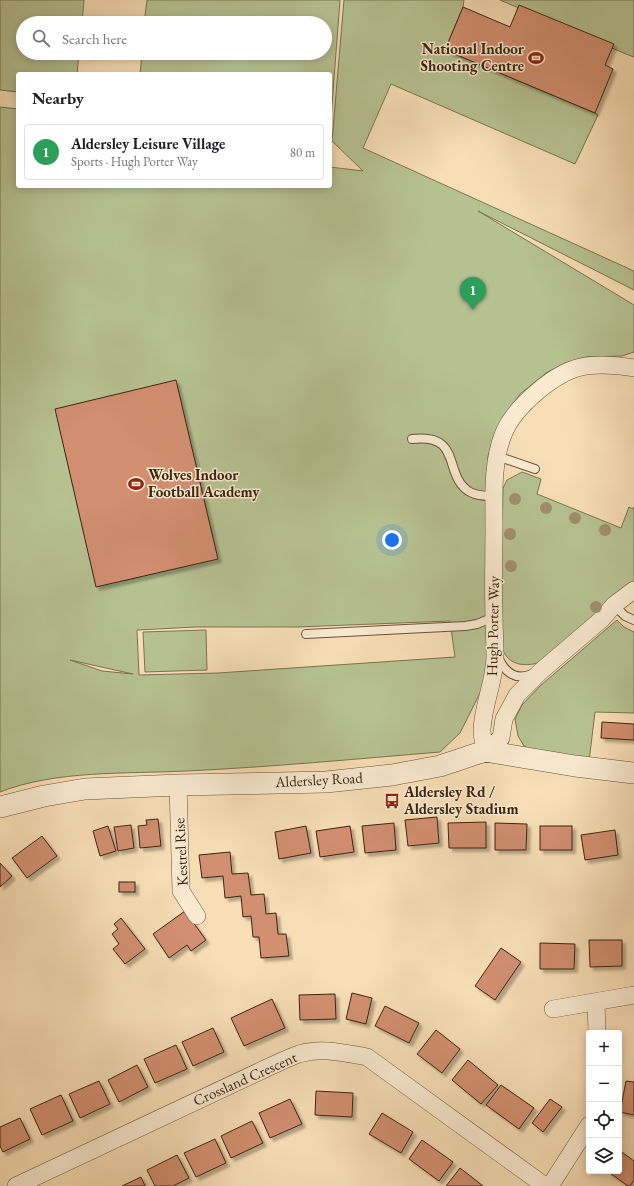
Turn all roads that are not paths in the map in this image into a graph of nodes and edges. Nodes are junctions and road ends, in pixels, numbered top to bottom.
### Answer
1 (634, 368) edge
2 (412, 439) dead end
3 (497, 456) junction
4 (535, 469) dead end
5 (494, 496) junction
6 (634, 590) edge
7 (614, 605) junction
8 (494, 617) junction
9 (634, 620) edge
10 (306, 634) dead end
11 (495, 652) junction
12 (541, 671) junction
13 (485, 751) junction
14 (634, 772) edge
15 (178, 784) junction
16 (0, 807) edge
17 (197, 916) dead end
18 (634, 995) edge
19 (596, 1002) junction
20 (553, 1009) dead end
21 (597, 1030) edge
22 (586, 1130) edge
23 (16, 1186) edge
24 (545, 1186) edge
25 (550, 1186) edge

1 - 3 street, Hugh Porter Way
2 - 5 lane
3 - 4 lane
3 - 5 street, Hugh Porter Way
5 - 8 street, Hugh Porter Way
6 - 7 street
7 - 9 lane
7 - 12 street
8 - 10 lane
8 - 11 street, Hugh Porter Way
11 - 12 lane
11 - 13 street, Hugh Porter Way
12 - 13 street
13 - 14 street, Aldersley Road
13 - 15 street, Aldersley Road
15 - 16 street, Aldersley Road
15 - 17 street, Kestrel Rise
18 - 19 street
19 - 20 street
19 - 21 street
22 - 25 street
23 - 24 street, Crossland Crescent

